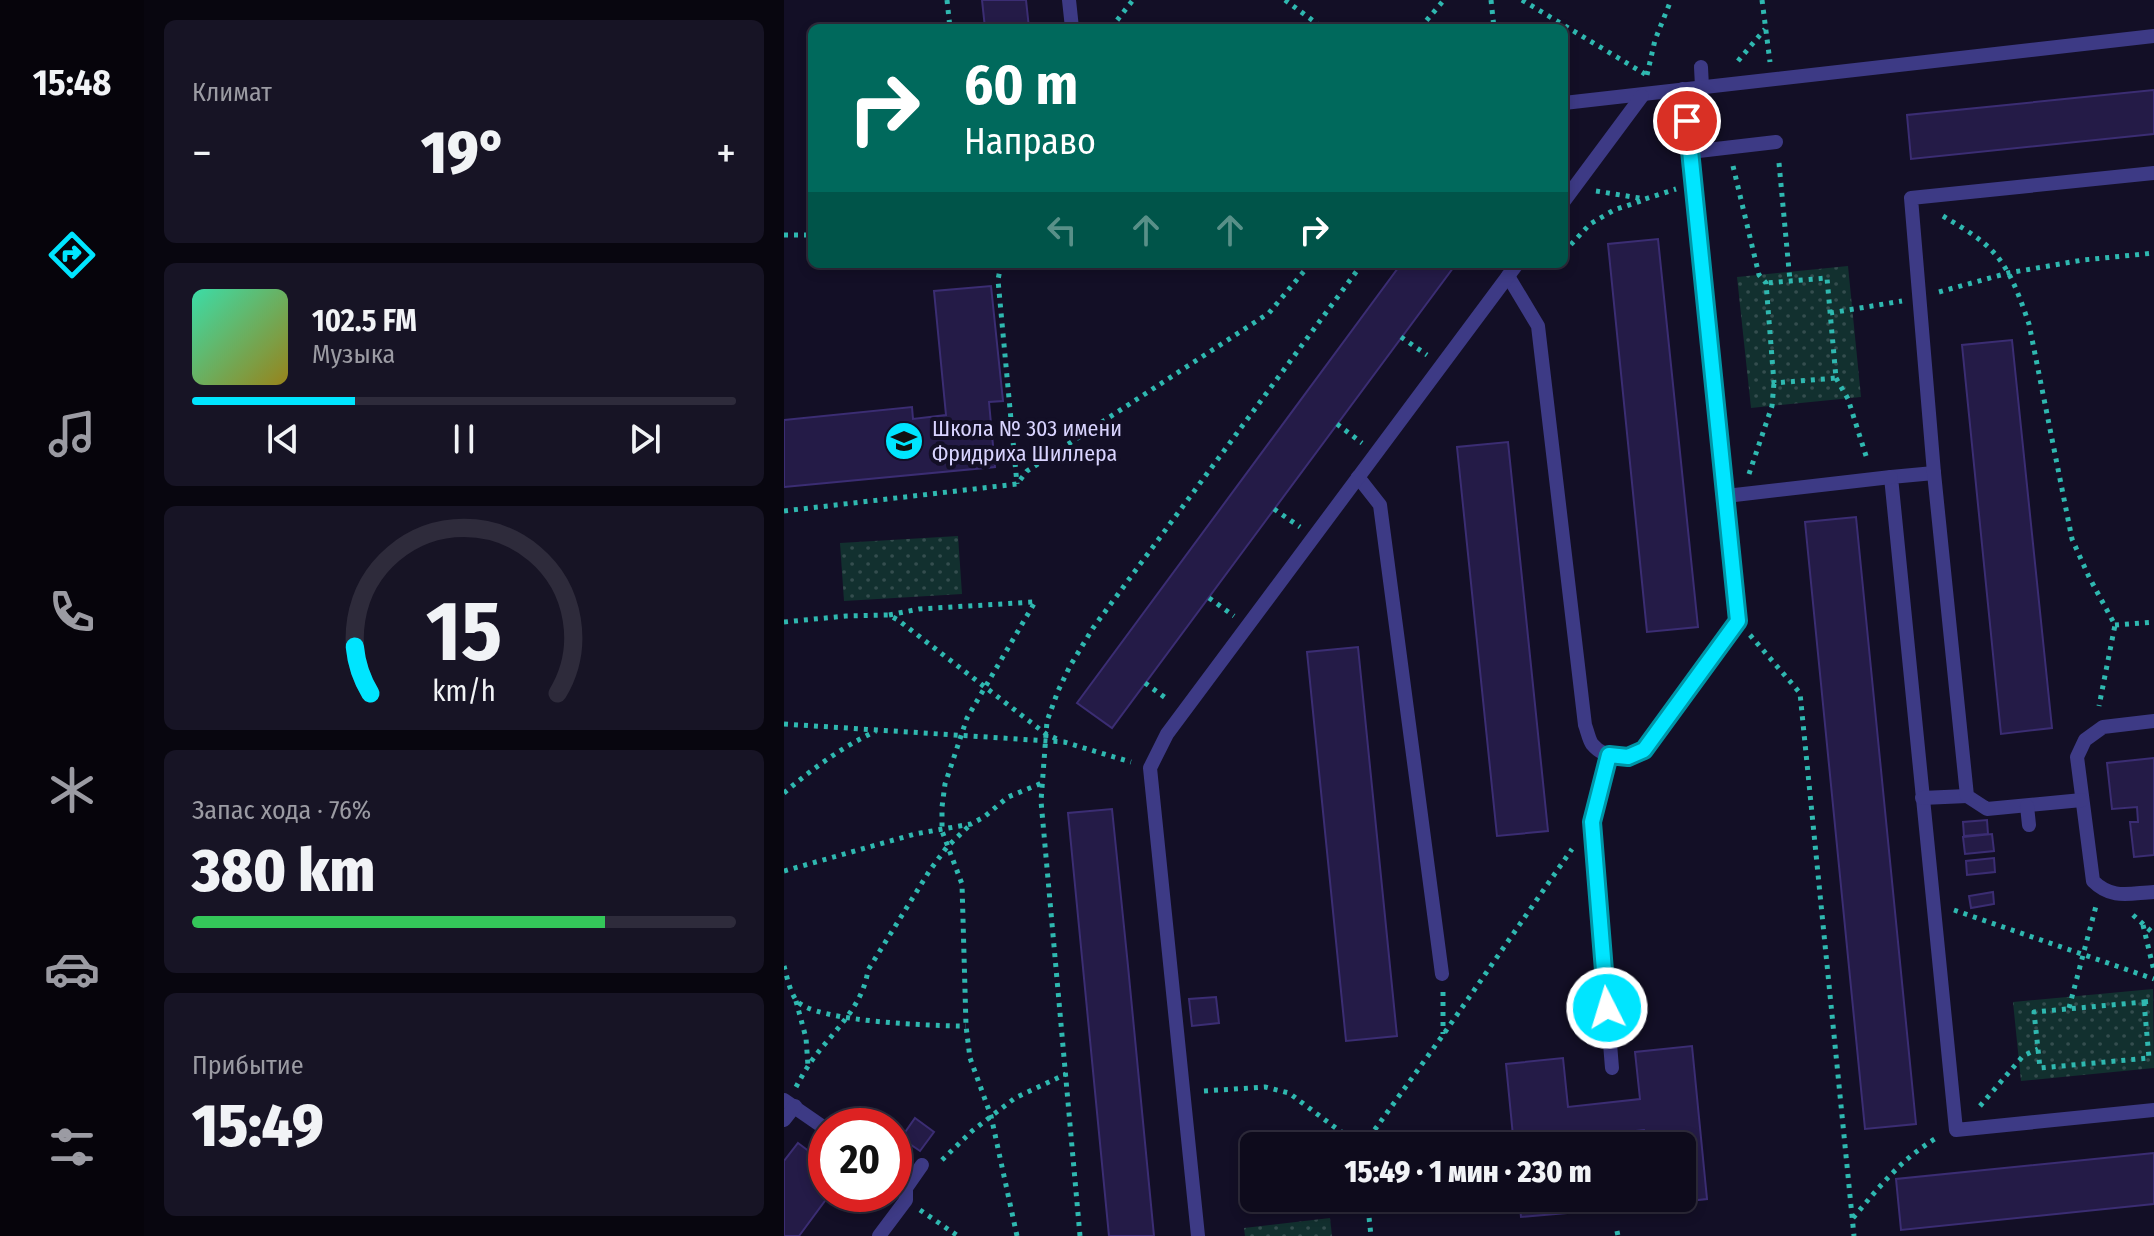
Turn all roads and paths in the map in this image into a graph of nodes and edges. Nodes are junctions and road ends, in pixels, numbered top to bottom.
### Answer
1 (947, 0) edge
2 (1069, 0) edge
3 (1133, 0) edge
4 (1285, 0) edge
5 (1444, 0) edge
6 (1491, 0) edge
7 (1522, 0) edge
8 (1671, 0) edge
9 (1762, 0) edge
10 (950, 24) edge
11 (1072, 24) edge
12 (1114, 24) edge
13 (1318, 24) edge
14 (1423, 24) edge
15 (1494, 24) edge
16 (1555, 24) edge
17 (1766, 28) junction
18 (1568, 32) edge
19 (2154, 36) edge
20 (1701, 67) dead end
21 (1647, 75) junction
22 (1772, 78) junction
23 (1719, 85) junction
24 (1702, 87) junction
25 (1683, 89) junction
26 (1642, 96) junction
27 (1568, 103) edge
28 (1776, 142) joint
29 (1729, 148) junction
30 (1690, 152) junction
31 (2154, 173) edge
32 (1693, 183) junction
33 (1575, 186) junction
34 (1568, 196) edge
35 (1911, 198) junction
36 (1645, 199) junction
37 (784, 235) edge
38 (808, 235) edge
39 (1568, 248) edge
40 (2154, 253) edge
41 (1000, 268) edge
42 (1307, 268) edge
43 (1359, 268) edge
44 (1512, 270) edge
45 (2008, 273) junction
46 (1790, 281) junction
47 (1766, 283) junction
48 (1918, 297) junction
49 (1830, 313) junction
50 (1401, 337) dead end
51 (1441, 366) junction
52 (1836, 378) junction
53 (1774, 383) junction
54 (1337, 424) dead end
55 (1376, 453) junction
56 (1934, 473) junction
57 (1358, 477) junction
58 (1891, 477) junction
59 (1873, 479) junction
60 (1017, 484) junction
61 (1742, 494) junction
62 (1726, 496) junction
63 (1274, 509) dead end
64 (784, 511) edge
65 (1313, 537) junction
66 (1209, 598) dead end
67 (889, 615) junction
68 (1738, 621) junction
69 (784, 622) edge
70 (2154, 622) edge
71 (2115, 625) junction
72 (1247, 626) junction
73 (984, 688) junction
74 (2154, 721) edge
75 (784, 724) edge
76 (879, 730) junction
77 (2093, 734) junction
78 (961, 735) junction
79 (1045, 737) junction
80 (1609, 755) junction
81 (1150, 768) junction
82 (1042, 783) junction
83 (784, 793) edge
84 (1967, 796) junction
85 (1922, 798) junction
86 (2082, 800) junction
87 (2027, 806) junction
88 (1592, 822) junction
89 (971, 824) junction
90 (2029, 825) dead end
91 (942, 831) junction
92 (947, 847) junction
93 (784, 871) edge
94 (2101, 890) junction
95 (2154, 892) edge
96 (1933, 908) junction
97 (2143, 924) dead end
98 (2083, 955) junction
99 (784, 966) edge
100 (2154, 971) edge
101 (1442, 974) joint
102 (2154, 979) edge
103 (796, 1000) junction
104 (2154, 1001) edge
105 (2144, 1002) junction
106 (2069, 1009) junction
107 (847, 1017) junction
108 (966, 1026) junction
109 (1443, 1035) junction
110 (2038, 1049) junction
111 (808, 1066) junction
112 (1612, 1068) dead end
113 (1066, 1074) junction
114 (1183, 1093) junction
115 (789, 1103) edge
116 (2154, 1110) edge
117 (808, 1116) edge
118 (991, 1116) junction
119 (784, 1120) edge
120 (1956, 1130) junction
121 (1342, 1132) edge
122 (1371, 1132) edge
123 (922, 1165) joint
124 (912, 1177) edge
125 (912, 1197) edge
126 (891, 1212) edge
127 (1368, 1212) edge
128 (1852, 1219) junction
129 (879, 1236) edge
130 (958, 1236) edge
131 (1017, 1236) edge
132 (1080, 1236) edge
133 (1198, 1236) edge
134 (1371, 1236) edge
135 (1854, 1236) edge

1 - 10 path
2 - 11 lane
3 - 12 path
4 - 13 path
5 - 14 path
6 - 15 path
7 - 16 path
8 - 21 path
9 - 17 path
17 - 22 path
17 - 23 path
18 - 21 path
19 - 22 lane
20 - 24 lane
21 - 26 path
22 - 23 lane
23 - 24 lane
24 - 25 lane
25 - 26 lane
25 - 30 lane
26 - 27 lane
26 - 33 lane
28 - 29 lane
28 - 46 path
29 - 30 lane
29 - 47 path
30 - 32 lane
31 - 35 lane
32 - 36 path
32 - 62 lane
33 - 34 lane
33 - 36 path
35 - 45 path
35 - 48 lane
36 - 39 path
37 - 38 path
40 - 45 path
41 - 60 path
42 - 60 path
43 - 79 path
44 - 51 lane
44 - 80 lane
45 - 48 path
45 - 71 path
46 - 47 path
46 - 49 path
47 - 53 path
48 - 49 path
48 - 56 lane
49 - 52 path
50 - 51 path
51 - 55 lane
52 - 53 path
52 - 59 path
53 - 61 path
54 - 55 path
55 - 57 lane
56 - 58 lane
56 - 84 lane
57 - 65 lane
57 - 101 lane
58 - 59 lane
58 - 85 lane
59 - 61 lane
60 - 64 path
61 - 62 lane
62 - 68 lane
63 - 65 path
65 - 72 lane
66 - 72 path
67 - 69 path
67 - 73 path
67 - 73 path
68 - 80 lane
68 - 128 path
70 - 71 path
71 - 77 path
72 - 81 lane
73 - 78 path
73 - 79 path
74 - 77 lane
75 - 76 path
76 - 78 path
76 - 83 path
77 - 86 lane
78 - 79 path
78 - 91 path
79 - 81 path
79 - 82 path
80 - 88 lane
81 - 114 lane
82 - 89 path
82 - 113 path
84 - 85 lane
84 - 87 lane
85 - 96 lane
86 - 87 lane
86 - 94 lane
87 - 90 lane
88 - 109 path
88 - 112 lane
89 - 91 path
89 - 92 path
91 - 92 path
91 - 93 path
92 - 107 path
92 - 108 path
94 - 95 lane
94 - 98 path
96 - 98 path
96 - 120 lane
97 - 100 path
98 - 102 path
98 - 106 path
99 - 103 path
101 - 109 path
103 - 107 path
103 - 111 path
104 - 105 path
105 - 106 path
105 - 110 path
106 - 110 path
107 - 108 path
107 - 111 path
108 - 118 path
109 - 122 path
110 - 120 path
111 - 115 path
113 - 118 path
113 - 132 path
114 - 121 path
114 - 133 lane
115 - 117 lane
115 - 119 lane
116 - 120 lane
118 - 123 path
118 - 131 path
120 - 128 path
123 - 124 lane
125 - 130 path
126 - 129 lane
127 - 134 path
128 - 135 path

